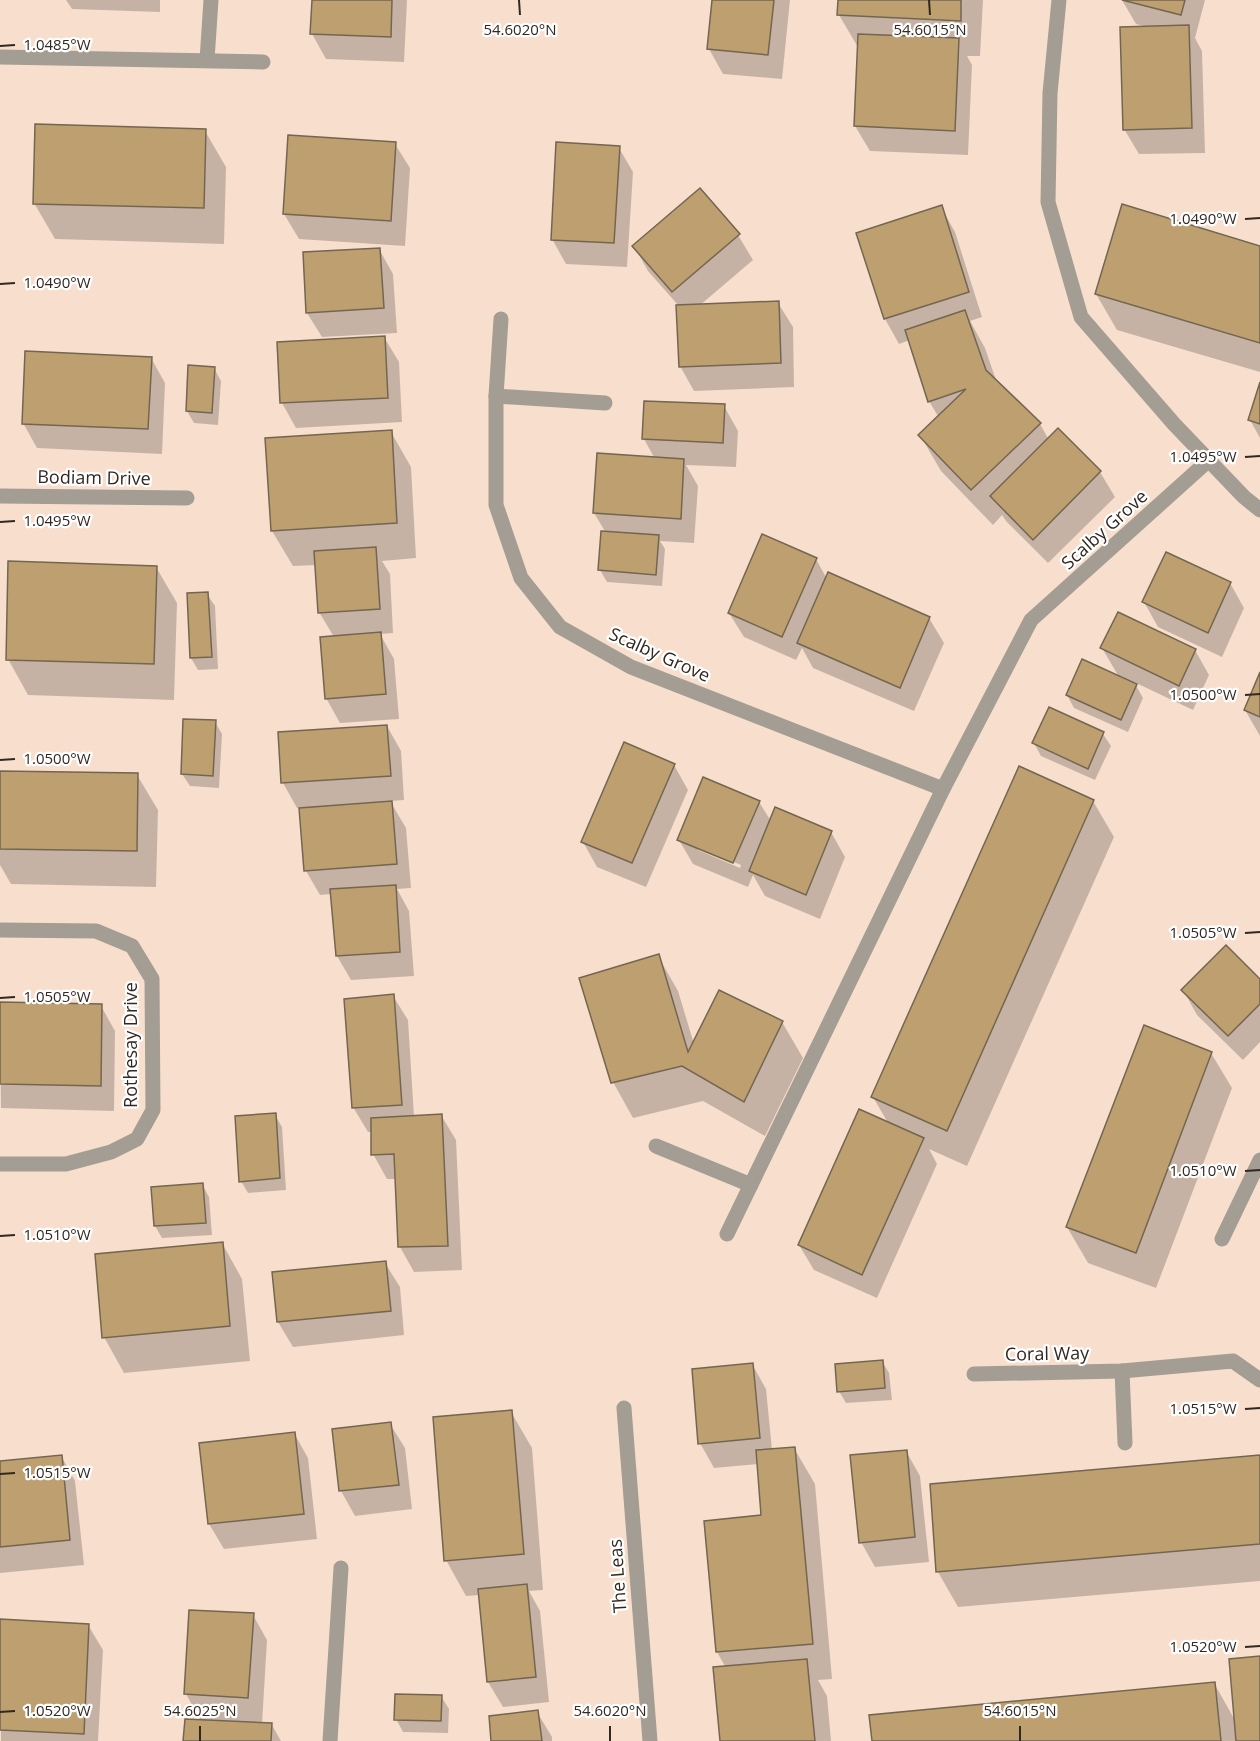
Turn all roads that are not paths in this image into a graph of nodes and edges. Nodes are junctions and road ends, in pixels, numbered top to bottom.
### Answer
1 (211, 0) edge
2 (1059, 0) edge
3 (0, 57) edge
4 (207, 60) junction
5 (262, 62) dead end
6 (501, 319) dead end
7 (496, 396) junction
8 (605, 403) dead end
9 (1209, 460) junction
10 (0, 496) edge
11 (187, 498) dead end
12 (1260, 510) edge
13 (944, 789) junction
14 (0, 930) edge
15 (656, 1146) dead end
16 (1260, 1160) edge
17 (0, 1164) edge
18 (751, 1185) junction
19 (727, 1234) dead end
20 (1222, 1239) dead end
21 (1122, 1371) junction
22 (974, 1374) dead end
23 (1260, 1380) edge
24 (624, 1408) dead end
25 (1125, 1443) dead end
26 (341, 1568) dead end
27 (330, 1741) edge
28 (650, 1741) edge

1 - 4 street
2 - 9 street
3 - 4 street
4 - 5 street
6 - 7 street, Scalby Grove
7 - 8 street
7 - 13 street, Scalby Grove
9 - 12 street
9 - 13 street, Scalby Grove
10 - 11 street, Bodiam Drive
13 - 18 street, Scalby Grove
14 - 17 street, Rothesay Drive
15 - 18 street
16 - 20 street
18 - 19 street, Scalby Grove
21 - 22 street, Coral Way
21 - 23 street, Coral Way
21 - 25 street
24 - 28 street, The Leas
26 - 27 street

